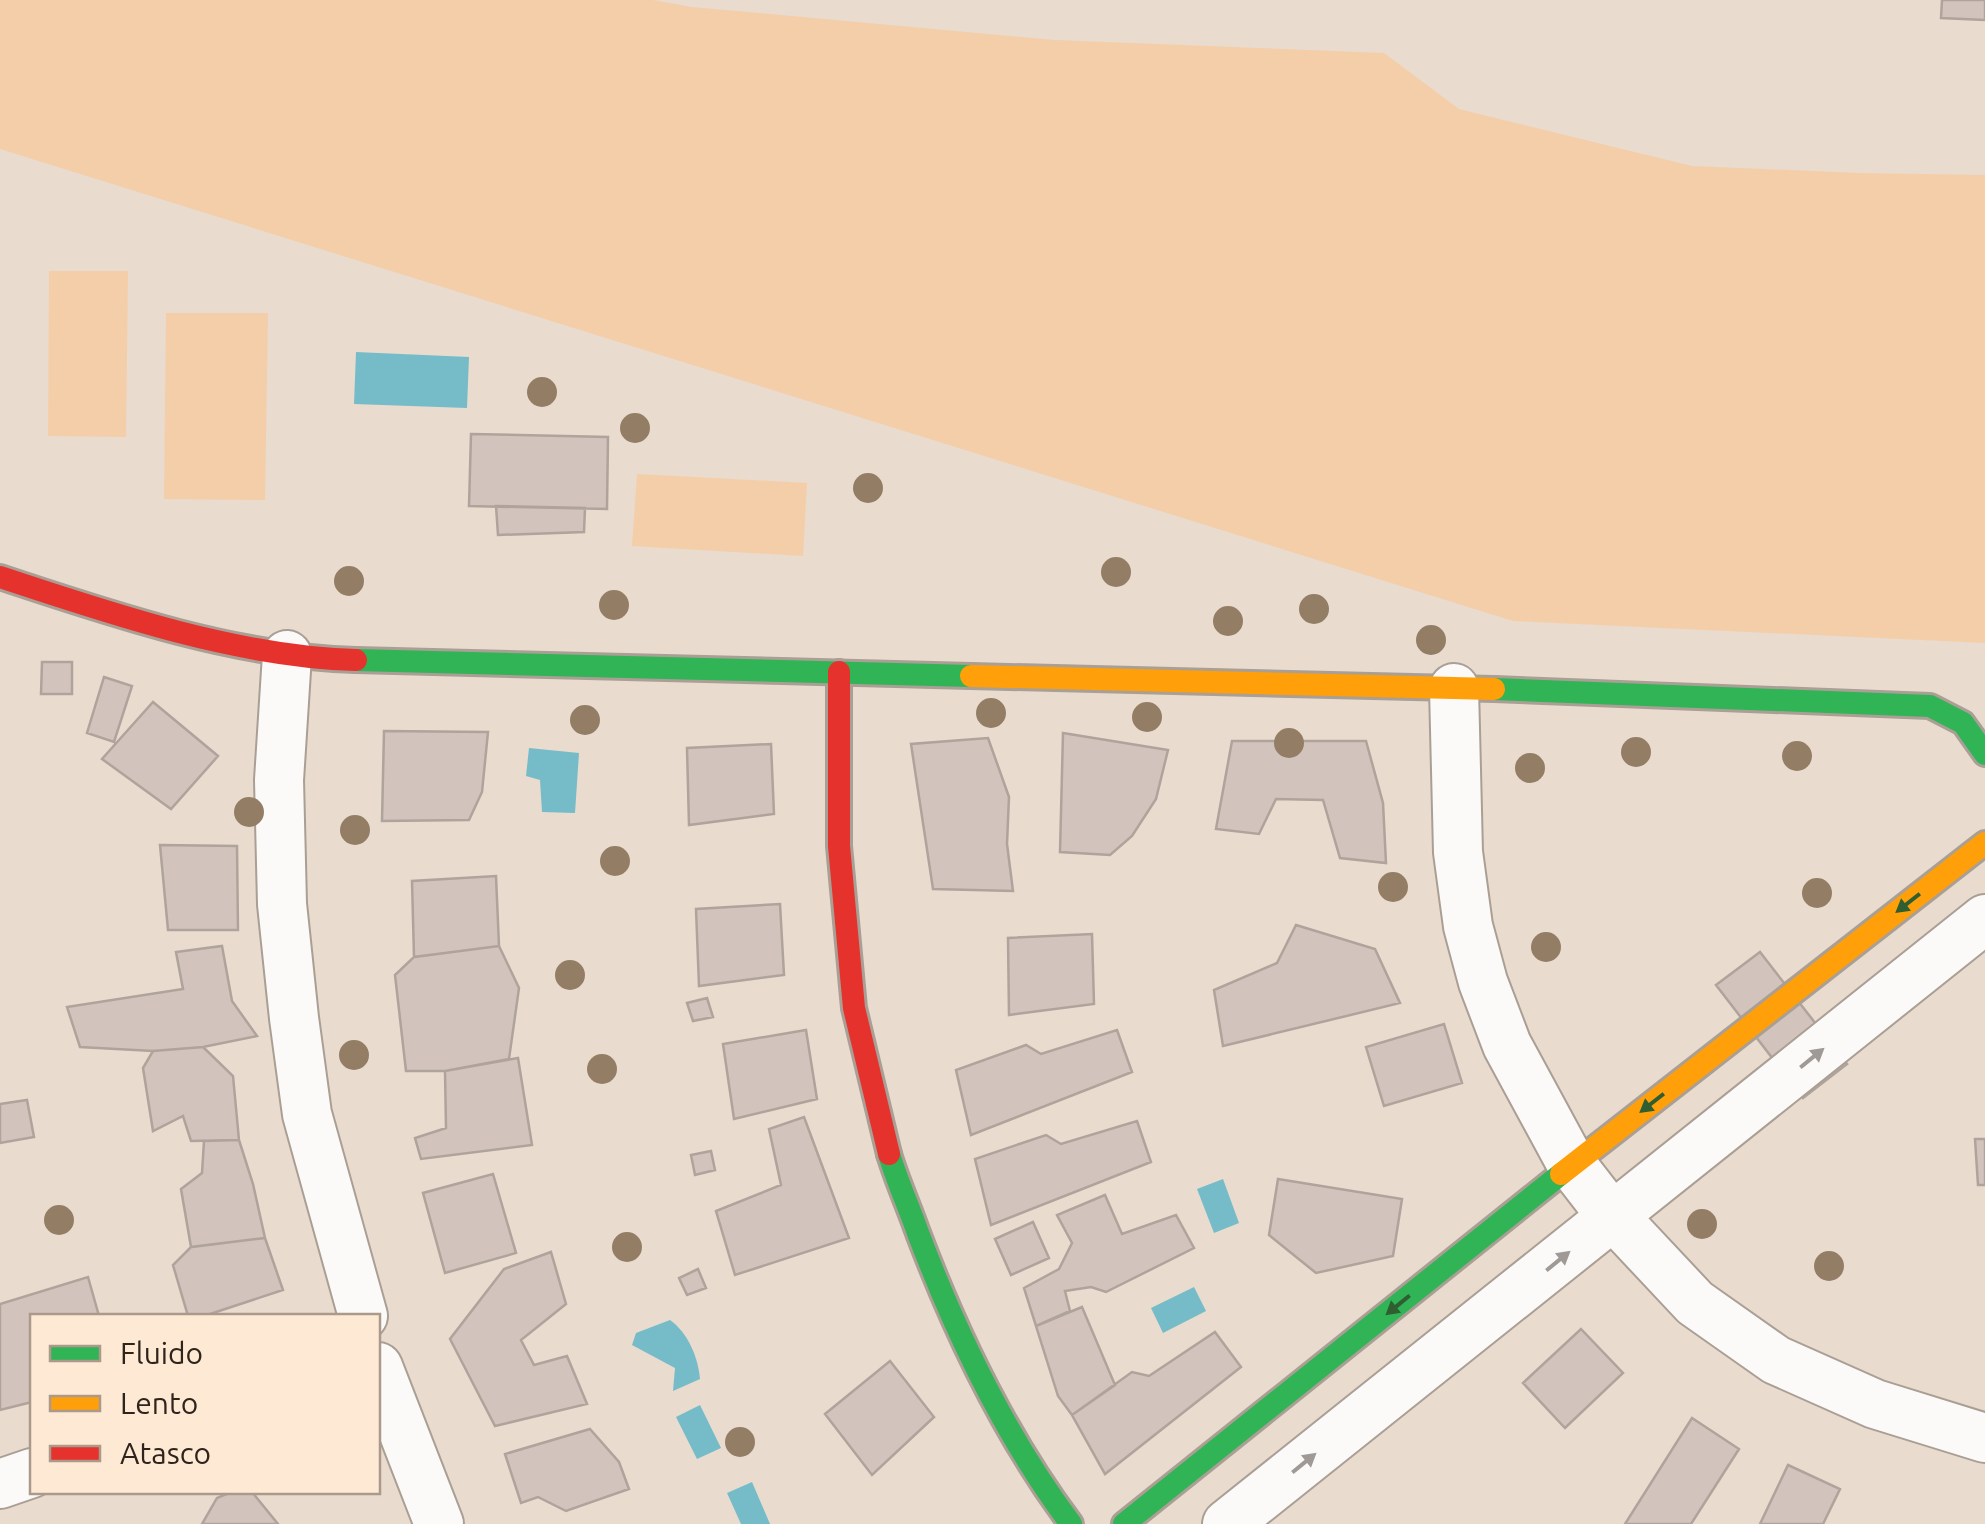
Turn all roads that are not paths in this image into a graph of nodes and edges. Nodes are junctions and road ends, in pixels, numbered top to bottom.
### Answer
1 (0, 578) edge
2 (287, 655) junction
3 (840, 672) junction
4 (1454, 688) junction
5 (1985, 754) edge
6 (1985, 842) edge
7 (1985, 918) edge
8 (1572, 1165) junction
9 (1614, 1216) junction
10 (362, 1314) edge
11 (380, 1371) edge
12 (1985, 1438) edge
13 (30, 1474) edge
14 (0, 1484) edge
15 (438, 1524) edge
16 (1071, 1524) edge
17 (1124, 1524) edge
18 (1227, 1524) edge

1 - 2 street
2 - 3 street
2 - 10 street
3 - 4 street
3 - 16 street
4 - 5 street
4 - 8 street
6 -> 8 street
9 -> 7 street
8 - 9 street
8 -> 17 street
9 - 12 street
18 -> 9 street
11 - 15 street
13 - 14 street

